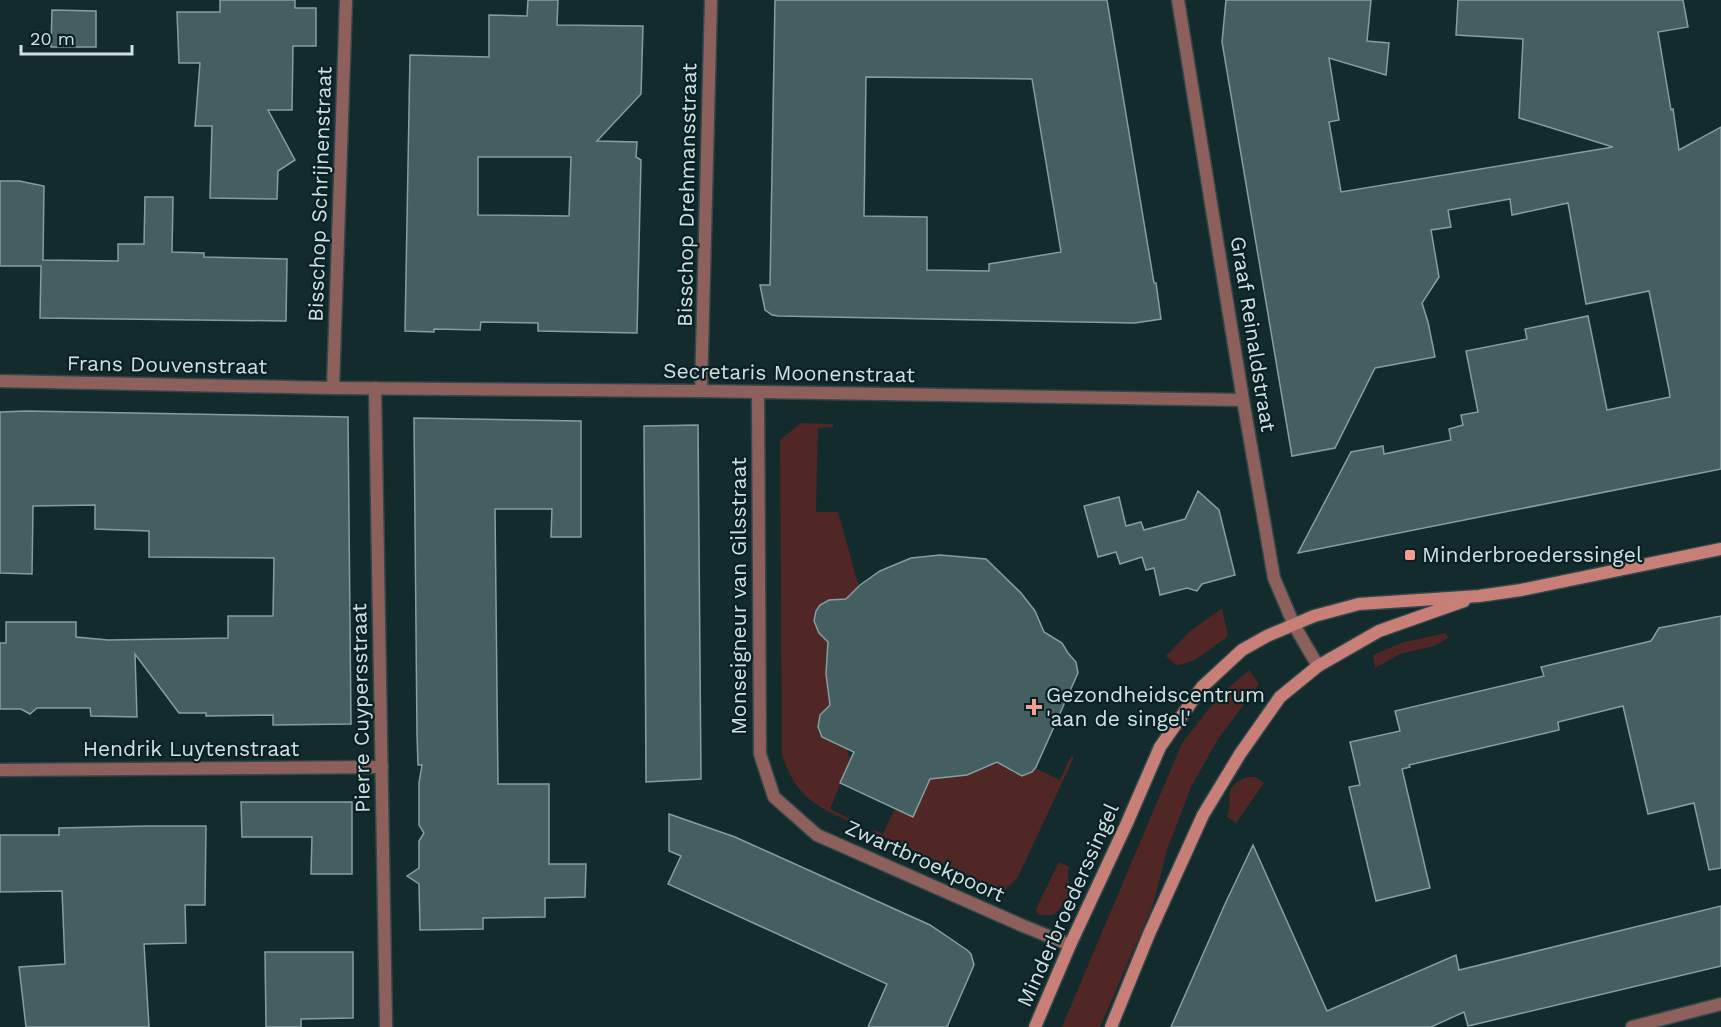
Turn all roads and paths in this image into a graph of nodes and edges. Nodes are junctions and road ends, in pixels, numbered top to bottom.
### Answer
1 (346, 0) edge
2 (711, 0) edge
3 (1178, 0) edge
4 (0, 381) edge
5 (333, 388) junction
6 (375, 388) junction
7 (701, 391) junction
8 (758, 392) junction
9 (1243, 400) junction
10 (1721, 549) edge
11 (1479, 596) junction
12 (1294, 625) junction
13 (1318, 666) junction
14 (382, 767) junction
15 (0, 770) edge
16 (774, 798) joint
17 (1070, 945) junction
18 (1721, 1004) edge
19 (386, 1027) edge
20 (1035, 1027) edge
21 (1110, 1027) edge
22 (1632, 1027) edge

1 - 5 street, Bisschop Schrijnenstraat
2 - 7 street, Bisschop Drehmansstraat
3 - 9 street, Graaf Reinaldstraat
4 - 5 street, Frans Douvenstraat
5 - 6 street, Secretaris Moonenstraat
6 - 7 street, Secretaris Moonenstraat
6 - 14 street, Pierre Cuypersstraat
7 - 8 street, Secretaris Moonenstraat
8 - 9 street, Secretaris Moonenstraat
8 - 16 street, Monseigneur van Gilsstraat
9 - 12 street, Graaf Reinaldstraat
10 - 11 main road, Minderbroederssingel
11 - 12 main road, Minderbroederssingel
11 - 13 main road, Minderbroederssingel
12 - 13 street, Graaf Reinaldstraat
12 - 17 main road, Minderbroederssingel
13 - 21 main road, Minderbroederssingel
14 - 15 street, Hendrik Luytenstraat
14 - 19 street, Pierre Cuypersstraat
16 - 17 street, Zwartbroekpoort
17 - 20 main road, Minderbroederssingel
18 - 22 street

